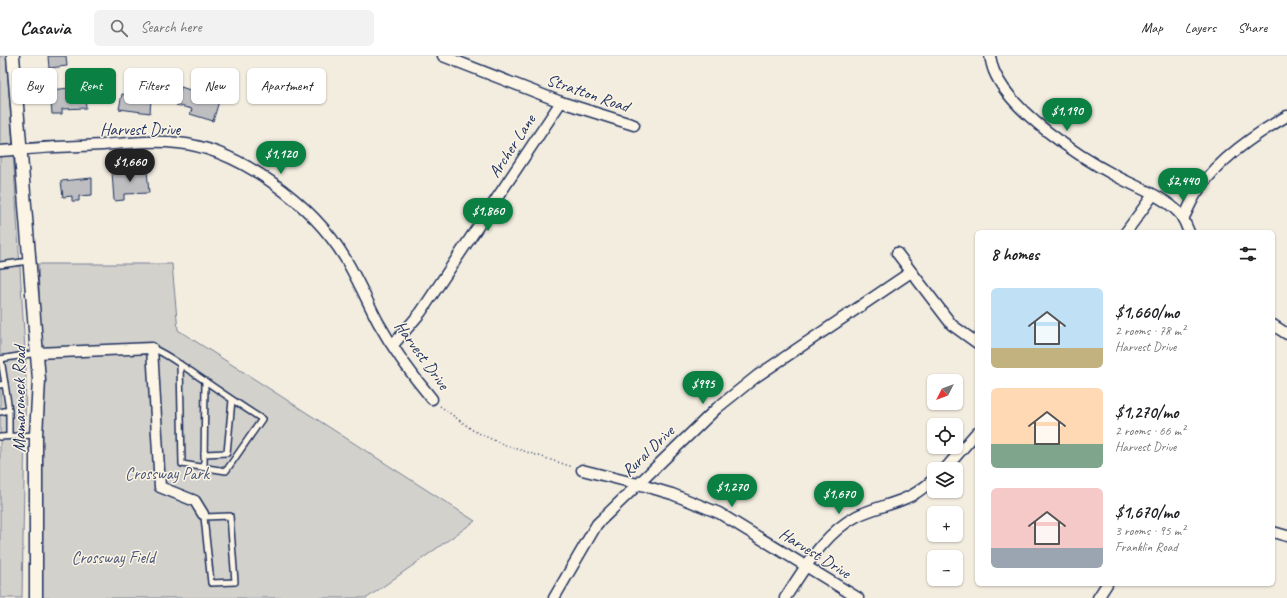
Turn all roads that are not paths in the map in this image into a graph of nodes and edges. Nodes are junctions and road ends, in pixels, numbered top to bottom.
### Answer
1 (13, 56) edge
2 (443, 56) edge
3 (990, 56) edge
4 (561, 102) junction
5 (1287, 116) edge
6 (634, 125) dead end
7 (21, 149) junction
8 (0, 151) edge
9 (1153, 195) junction
10 (1183, 220) junction
11 (1127, 230) edge
12 (1187, 230) edge
13 (897, 253) dead end
14 (30, 261) junction
15 (0, 265) edge
16 (911, 272) junction
17 (1275, 326) edge
18 (1287, 334) edge
19 (975, 342) edge
20 (393, 345) junction
21 (152, 348) junction
22 (37, 353) junction
23 (0, 359) edge
24 (180, 364) junction
25 (205, 381) junction
26 (2, 385) edge
27 (432, 399) road end
28 (232, 400) junction
29 (9, 410) junction
30 (0, 412) edge
31 (975, 434) edge
32 (36, 435) junction
33 (9, 436) junction
34 (0, 437) edge
35 (204, 454) junction
36 (951, 462) edge
37 (204, 468) junction
38 (582, 470) road end
39 (638, 484) junction
40 (927, 485) edge
41 (204, 516) junction
42 (1275, 533) edge
43 (1287, 536) edge
44 (806, 566) junction
45 (1105, 586) edge
46 (36, 598) edge
47 (554, 598) edge
48 (785, 598) edge
49 (858, 598) edge
50 (1098, 598) edge

1 - 7 street, Mamaroneck Road
2 - 4 street, Stratton Road
3 - 9 street
4 - 6 street, Stratton Road
4 - 20 street, Archer Lane
5 - 10 street
7 - 8 street, Harvest Drive
7 - 14 street, Mamaroneck Road
7 - 20 street, Harvest Drive
9 - 10 street
9 - 11 street
10 - 12 street
13 - 16 street
14 - 15 lane
14 - 22 street, Mamaroneck Road
16 - 19 street
16 - 39 street, Rural Drive
17 - 18 street
20 - 27 street, Harvest Drive
21 - 22 street
21 - 24 lane
21 - 41 street
22 - 23 lane
22 - 32 street, Mamaroneck Road
23 - 26 lane
24 - 25 lane
24 - 37 lane
25 - 28 lane
25 - 35 lane
26 - 29 lane
28 - 35 lane
28 - 37 lane
29 - 30 lane
29 - 33 lane
31 - 36 street
32 - 33 lane
32 - 46 street, Mamaroneck Road
33 - 34 lane
35 - 37 lane
38 - 39 street, Harvest Drive
39 - 44 street, Harvest Drive
39 - 47 street, Rural Drive
40 - 44 street
41 - 41 lane
42 - 43 street
44 - 48 street
44 - 49 street, Harvest Drive
45 - 50 street

